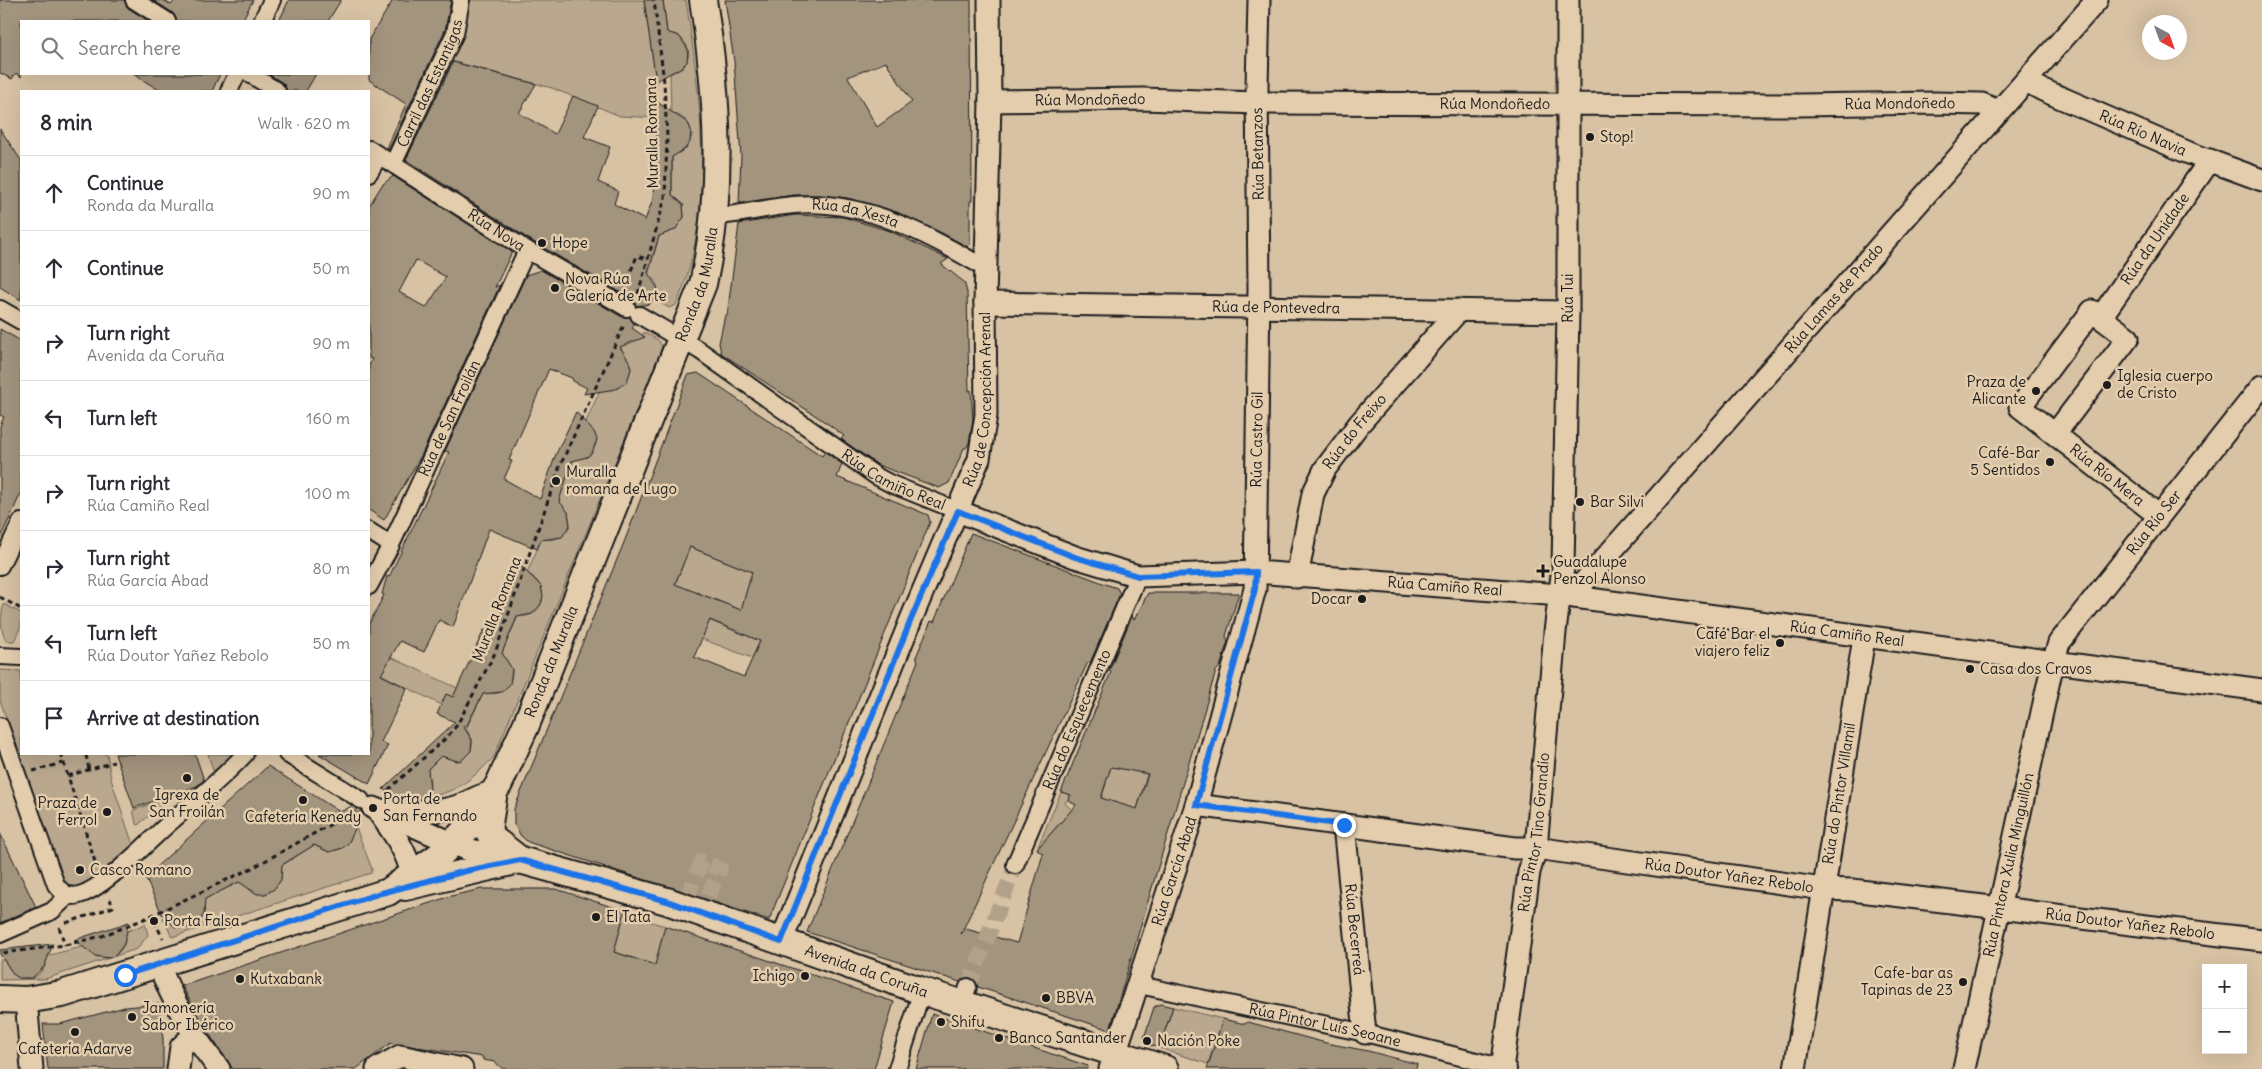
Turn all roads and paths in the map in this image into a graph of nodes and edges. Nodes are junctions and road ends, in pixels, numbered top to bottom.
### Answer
1 (134, 0) edge
2 (272, 0) edge
3 (461, 0) edge
4 (654, 0) edge
5 (703, 0) edge
6 (988, 0) edge
7 (1259, 0) edge
8 (1568, 0) edge
9 (2097, 0) edge
10 (165, 20) edge
11 (262, 20) edge
12 (237, 75) edge
13 (252, 75) edge
14 (2026, 81) junction
15 (229, 90) edge
16 (276, 90) edge
17 (990, 101) junction
18 (1258, 103) junction
19 (1567, 103) junction
20 (1998, 111) junction
21 (380, 157) edge
22 (2210, 160) junction
23 (370, 171) edge
24 (2262, 180) edge
25 (715, 216) junction
26 (527, 250) junction
27 (647, 259) junction
28 (986, 268) junction
29 (630, 288) dead end
30 (635, 290) dead end
31 (984, 304) junction
32 (1258, 307) junction
33 (0, 309) edge
34 (630, 310) junction
35 (1459, 310) junction
36 (1568, 312) junction
37 (2100, 317) junction
38 (20, 320) edge
39 (682, 339) junction
40 (2262, 386) edge
41 (2055, 434) junction
42 (958, 511) junction
43 (2158, 515) junction
44 (20, 524) edge
45 (370, 532) edge
46 (391, 545) junction
47 (0, 566) edge
48 (1256, 572) junction
49 (1138, 576) junction
50 (1297, 577) junction
51 (370, 584) edge
52 (1567, 596) junction
53 (0, 597) edge
54 (20, 608) edge
55 (1864, 638) junction
56 (0, 656) edge
57 (20, 657) edge
58 (2053, 662) junction
59 (2261, 688) edge
60 (0, 726) edge
61 (61, 755) edge
62 (86, 755) dead end
63 (244, 755) edge
64 (289, 755) edge
65 (114, 762) dead end
66 (64, 763) junction
67 (89, 770) junction
68 (17, 775) junction
69 (68, 776) junction
70 (494, 792) junction
71 (371, 804) junction
72 (1196, 805) junction
73 (1344, 825) junction
74 (454, 844) junction
75 (1536, 848) junction
76 (520, 860) junction
77 (1015, 865) tunnel mouth
78 (412, 876) junction
79 (102, 882) junction
80 (1823, 889) junction
81 (388, 892) junction
82 (68, 896) junction
83 (111, 900) dead end
84 (2000, 908) junction
85 (154, 921) dead end
86 (0, 934) edge
87 (2262, 940) edge
88 (781, 942) junction
89 (65, 946) junction
90 (0, 953) edge
91 (162, 953) junction
92 (1139, 985) junction
93 (922, 991) junction
94 (0, 999) edge
95 (26, 1000) junction
96 (1365, 1033) junction
97 (193, 1036) junction
98 (1113, 1061) edge
99 (32, 1069) edge
100 (178, 1069) edge
101 (219, 1069) edge
102 (377, 1069) edge
103 (462, 1069) edge
104 (896, 1069) edge
105 (1165, 1069) edge
106 (1504, 1069) edge
107 (1796, 1069) edge
108 (1964, 1069) edge

1 - 10 street
2 - 11 street
3 - 21 street, Carril das Estantigas
4 - 27 path, Muralla Romana
5 - 25 street, Ronda da Muralla
6 - 17 street, Rúa de Concepción Arenal
7 - 18 street, Rúa Betanzos
8 - 19 street, Rúa Tui
9 - 14 street, Rúa Lamas de Prado
12 - 15 street
13 - 16 street
14 - 20 street, Rúa Lamas de Prado
14 - 22 street, Rúa Río Navia
17 - 18 street, Rúa Mondoñedo
17 - 28 street, Rúa de Concepción Arenal
18 - 19 street, Rúa Mondoñedo
18 - 32 street, Rúa Betanzos
19 - 20 street, Rúa Mondoñedo
19 - 36 street, Rúa Tui
20 - 52 street, Rúa Lamas de Prado
21 - 23 street, Carril das Estantigas
21 - 26 street, Rúa Nova
22 - 24 street, Rúa Río Navia
22 - 37 street, Rúa da Unidade
25 - 28 street, Rúa da Xesta
25 - 39 street, Ronda da Muralla
26 - 34 street, Rúa Nova
26 - 46 street, Rúa de San Froilán
27 - 29 path
27 - 34 path, Muralla Romana
28 - 31 street, Rúa de Concepción Arenal
30 - 34 path
31 - 32 street, Rúa de Pontevedra
31 - 42 street, Rúa de Concepción Arenal
32 - 35 street, Rúa de Pontevedra
32 - 48 street, Rúa Castro Gil
33 - 38 street
34 - 39 street, Rúa Nova
34 - 71 path, Muralla Romana
35 - 36 street, Rúa de Pontevedra
35 - 50 street, Rúa do Freixo
36 - 52 street, Rúa Tui
37 - 41 street
37 - 41 street
39 - 42 street, Rúa Camiño Real
39 - 70 street, Ronda da Muralla
40 - 43 street, Rúa Río Ser
41 - 43 street, Rúa Río Mera
42 - 49 street, Rúa Camiño Real
42 - 88 street, Rúa de Concepción Arenal
43 - 58 street, Rúa Río Ser
44 - 47 street
45 - 46 street
46 - 51 street, Rúa de San Froilán
48 - 49 street, Rúa Camiño Real
48 - 50 street, Rúa Camiño Real
48 - 72 street, Rúa García Abad
49 - 77 street, Rúa do Esquecemento
50 - 52 street, Rúa Camiño Real
52 - 55 street, Rúa Camiño Real
52 - 75 street, Rúa Pintor Tino Grandío
53 - 54 path
55 - 58 street, Rúa Camiño Real
55 - 80 street, Rúa do Pintor Villamil
56 - 57 street
58 - 59 street, Rúa Camiño Real
58 - 84 street, Rúa Pintora Xulia Minguillón
60 - 68 street
61 - 66 path
62 - 67 path
63 - 79 street
64 - 71 street
65 - 67 path
66 - 68 path
66 - 69 path
67 - 69 path
68 - 82 street
69 - 79 path
70 - 71 street
70 - 74 street, Ronda da Muralla
70 - 76 street
71 - 74 street, Avenida da Coruña
71 - 78 street
71 - 89 path, Muralla Romana
72 - 73 street, Rúa Doutor Yañez Rebolo
72 - 92 street, Rúa García Abad
73 - 75 street, Rúa Doutor Yañez Rebolo
73 - 96 street, Rúa Becerreá
74 - 76 street, Avenida da Coruña
74 - 78 street, Ronda da Muralla
75 - 80 street, Rúa Doutor Yañez Rebolo
75 - 106 street, Rúa Pintor Tino Grandío
76 - 81 street
76 - 88 street, Avenida da Coruña
78 - 81 street, Ronda da Muralla
79 - 82 street
80 - 84 street, Rúa Doutor Yañez Rebolo
80 - 107 street, Rúa do Pintor Villamil
81 - 91 street, Ronda da Muralla
82 - 86 street
83 - 89 path
84 - 87 street, Rúa Doutor Yañez Rebolo
84 - 108 street, Rúa Pintora Xulia Minguillón
85 - 91 path
88 - 93 street, Avenida da Coruña
89 - 90 path, Muralla Romana
91 - 95 street, Ronda da Muralla
91 - 97 street
92 - 96 street, Rúa Pintor Luís Seoane
92 - 98 street, Rúa García Abad
93 - 98 street, Avenida da Coruña
93 - 104 street
94 - 95 street, Ronda da Muralla
95 - 99 street
96 - 106 street, Rúa Pintor Luís Seoane
97 - 100 street
97 - 101 street
98 - 105 street, Avenida da Coruña
102 - 103 street

